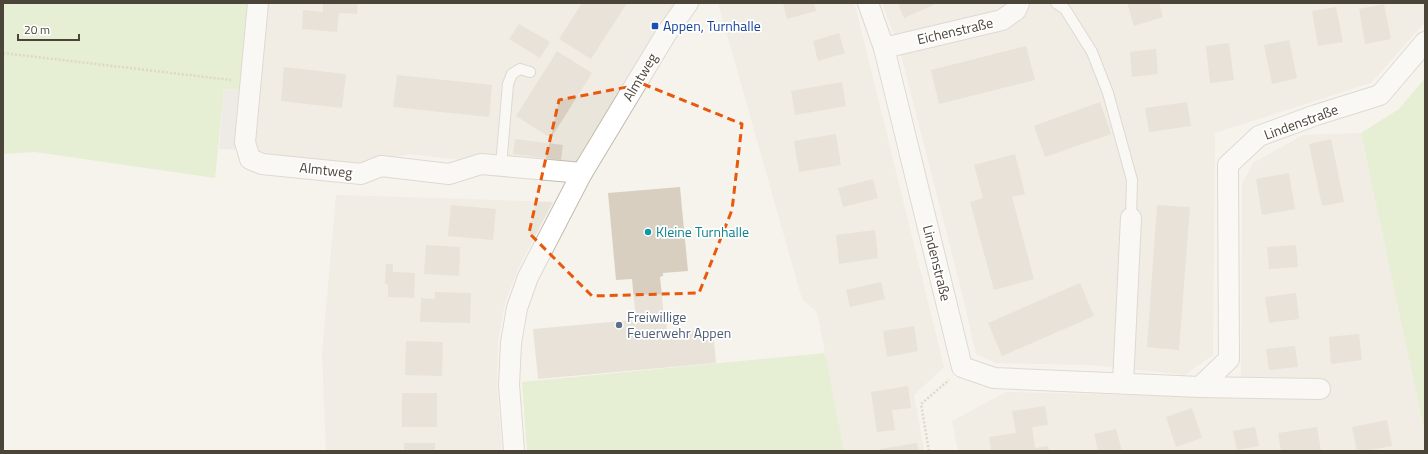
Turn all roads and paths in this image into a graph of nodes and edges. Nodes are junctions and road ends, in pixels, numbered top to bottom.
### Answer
1 (258, 3) edge
2 (688, 3) edge
3 (868, 3) edge
4 (1019, 3) edge
5 (1059, 3) edge
6 (1425, 42) edge
7 (884, 48) junction
8 (3, 53) edge
9 (530, 72) dead end
10 (251, 82) junction
11 (501, 166) junction
12 (582, 173) junction
13 (1131, 218) joint
14 (962, 367) junction
15 (1123, 383) junction
16 (1200, 387) junction
17 (1320, 390) dead end
18 (514, 451) edge
19 (929, 451) edge

1 - 10 street, Almtweg
2 - 12 street, Almtweg
3 - 7 street, Lindenstraße
4 - 7 street, Eichenstraße
5 - 13 lane
6 - 16 street, Lindenstraße
7 - 14 street, Lindenstraße
8 - 10 path
9 - 11 lane
10 - 11 street, Almtweg
11 - 12 street, Almtweg
12 - 18 street, Almtweg
13 - 15 street
14 - 15 street
14 - 19 path
15 - 16 street
16 - 17 street

